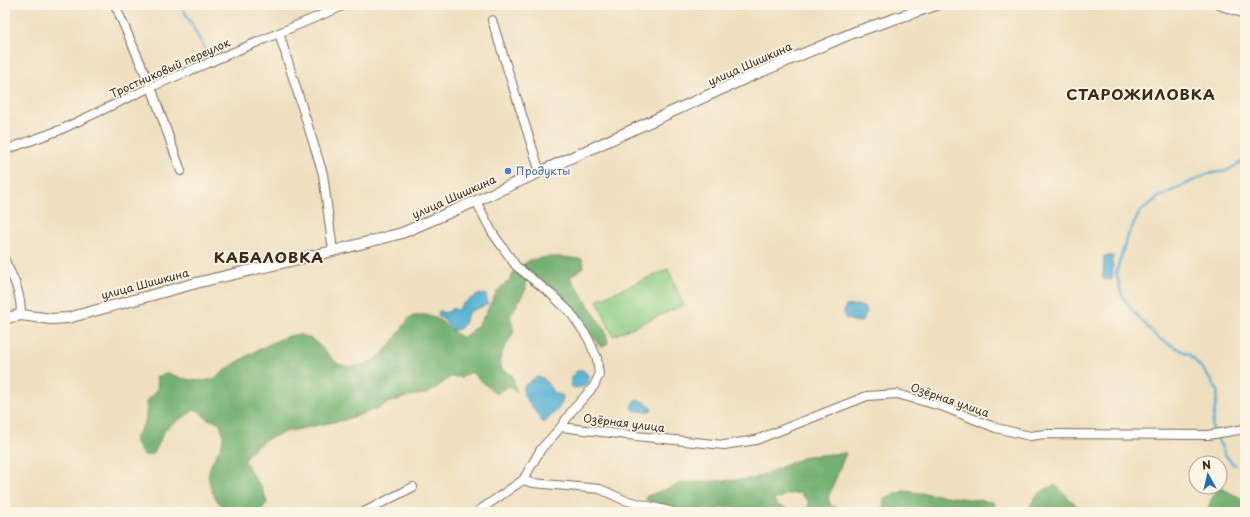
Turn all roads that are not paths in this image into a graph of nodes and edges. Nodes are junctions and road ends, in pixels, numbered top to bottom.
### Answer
1 (115, 5) edge
2 (345, 5) edge
3 (936, 5) edge
4 (1222, 5) edge
5 (1245, 13) edge
6 (492, 20) dead end
7 (279, 33) junction
8 (151, 87) junction
9 (5, 150) edge
10 (181, 171) dead end
11 (540, 172) junction
12 (476, 200) junction
13 (333, 251) junction
14 (5, 261) edge
15 (21, 316) junction
16 (5, 318) edge
17 (561, 427) junction
18 (1245, 429) edge
19 (523, 480) junction
20 (413, 487) dead end
21 (364, 512) edge
22 (477, 512) edge
23 (674, 512) edge

1 - 8 street
2 - 7 street, Тростниковый переулок
3 - 11 street, улица Шишкина
4 - 5 street
6 - 11 street
7 - 8 street, Тростниковый переулок
7 - 13 street
8 - 9 street, Тростниковый переулок
8 - 10 street
11 - 12 street, улица Шишкина
12 - 13 street, улица Шишкина
12 - 17 street
13 - 15 street, улица Шишкина
14 - 15 street
15 - 16 street, улица Шишкина
17 - 18 street, Озёрная улица
17 - 19 street
19 - 22 street
19 - 23 street
20 - 21 street

